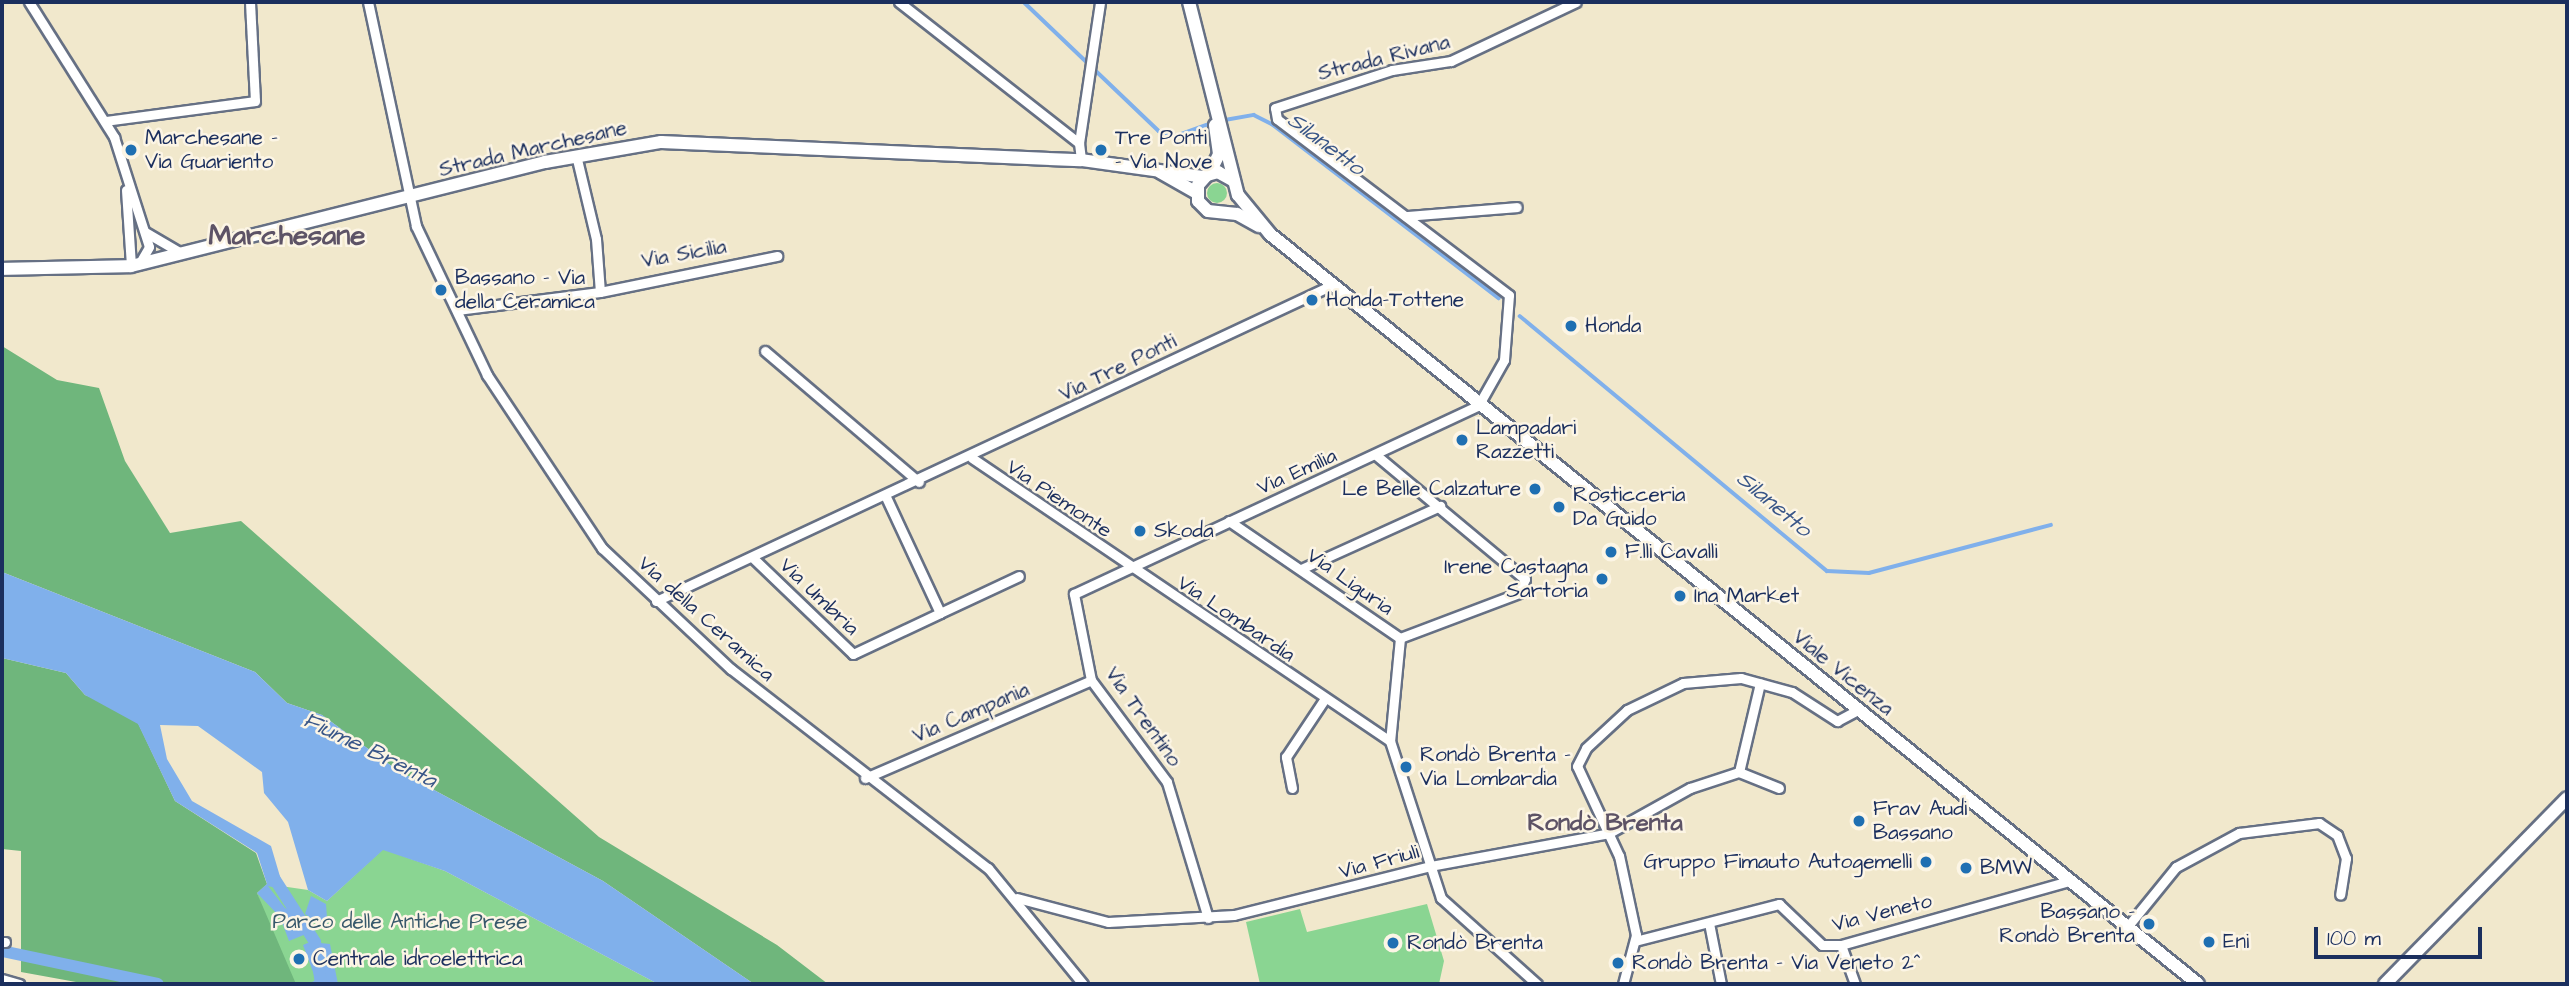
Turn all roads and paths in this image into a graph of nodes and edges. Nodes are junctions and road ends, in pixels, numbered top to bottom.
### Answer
1 (29, 2) edge
2 (250, 2) edge
3 (368, 2) edge
4 (900, 2) edge
5 (1100, 2) edge
6 (1189, 2) edge
7 (1576, 2) edge
8 (1212, 107) junction
9 (105, 121) junction
10 (1079, 143) junction
11 (576, 155) junction
12 (1081, 160) junction
13 (124, 167) junction
14 (1154, 168) junction
15 (1206, 176) junction
16 (1234, 181) junction
17 (1197, 192) junction
18 (1237, 195) junction
19 (407, 198) junction
20 (1517, 207) dead end
21 (1222, 213) junction
22 (1406, 216) junction
23 (142, 228) junction
24 (1269, 232) junction
25 (183, 254) junction
26 (776, 256) dead end
27 (135, 265) junction
28 (2, 269) edge
29 (1332, 285) junction
30 (600, 292) junction
31 (457, 310) junction
32 (765, 351) dead end
33 (1478, 406) junction
34 (1376, 456) junction
35 (972, 458) junction
36 (919, 482) junction
37 (886, 497) junction
38 (1440, 506) junction
39 (1229, 522) junction
40 (752, 557) junction
41 (1129, 566) junction
42 (1301, 569) junction
43 (1019, 576) dead end
44 (656, 601) junction
45 (940, 613) junction
46 (1400, 638) junction
47 (1091, 680) junction
48 (1760, 683) junction
49 (1324, 700) junction
50 (1858, 710) junction
51 (1390, 741) junction
52 (1739, 772) junction
53 (865, 778) junction
54 (1292, 788) dead end
55 (1779, 788) dead end
56 (2567, 798) edge
57 (1609, 833) junction
58 (1430, 866) junction
59 (2071, 880) junction
60 (2340, 895) dead end
61 (1015, 898) junction
62 (1208, 918) junction
63 (1709, 923) junction
64 (2128, 926) junction
65 (1635, 941) junction
66 (1842, 945) junction
67 (2, 979) edge
68 (19, 984) edge
69 (1083, 984) edge
70 (1537, 984) edge
71 (1623, 984) edge
72 (1721, 984) edge
73 (1855, 984) edge
74 (2197, 984) edge
75 (2385, 984) edge

1 - 9 street
2 - 9 street
3 - 19 street, Via della Ceramica
4 - 10 street
5 - 10 street
6 - 8 main road, Viale Vicenza
7 - 22 street, Strada Rivana
8 - 15 main road, Viale Vicenza
8 - 16 main road, Viale Vicenza
9 - 13 street
10 - 12 street
11 - 12 main road, Strada Marchesane
11 - 19 main road, Strada Marchesane
11 - 30 street
12 - 14 main road, Strada Marchesane
13 - 23 street
13 - 27 street
14 - 15 main road, Strada Marchesane
14 - 17 main road, Strada Marchesane
15 - 16 main road
15 - 17 main road, Viale Vicenza
16 - 18 main road, Viale Vicenza
17 - 21 main road, Viale Vicenza
18 - 21 main road
18 - 24 main road, Viale Vicenza
19 - 25 main road, Strada Marchesane
19 - 31 street, Via della Ceramica
20 - 22 street
21 - 24 main road, Viale Vicenza
22 - 33 street
23 - 25 street
23 - 27 street
24 - 29 main road, Viale Vicenza
25 - 27 main road, Strada Marchesane
26 - 30 street, Via Sicilia
27 - 28 main road, Strada Marchesane
29 - 33 main road, Viale Vicenza
29 - 35 street, Via Tre Ponti
30 - 31 street, Via Sicilia
31 - 44 street, Via della Ceramica
32 - 36 street
33 - 34 street, Via Emilia
33 - 50 main road, Viale Vicenza
34 - 38 street
34 - 39 street, Via Emilia
35 - 36 street, Via Tre Ponti
35 - 41 street, Via Piemonte
36 - 37 street, Via Tre Ponti
37 - 40 street, Via Tre Ponti
37 - 45 street
38 - 42 street
38 - 46 street
39 - 41 street, Via Emilia
39 - 42 street, Via Liguria
40 - 44 street, Via Tre Ponti
40 - 45 street, Via Umbria
41 - 47 street, Via Trentino
41 - 49 street, Via Lombardia
42 - 46 street, Via Liguria
43 - 45 street, Via Umbria
44 - 53 street, Via della Ceramica
46 - 51 street, Via Liguria
47 - 53 street, Via Campania
47 - 62 street, Via Trentino
48 - 50 street
48 - 52 street
48 - 57 street
49 - 51 street, Via Lombardia
49 - 54 street
50 - 59 main road, Viale Vicenza
51 - 58 street
52 - 55 street
52 - 57 street, Via Friuli
53 - 61 street, Via della Ceramica
56 - 75 main road
57 - 58 street, Via Friuli
57 - 65 street
58 - 62 street, Via Friuli
58 - 70 street
59 - 64 main road, Viale Vicenza
59 - 66 street, Via Veneto
60 - 64 street
61 - 62 street, Via Friuli
61 - 69 street, Via della Ceramica
63 - 65 street, Via Veneto
63 - 66 street, Via Veneto
63 - 72 street
64 - 74 main road, Viale Vicenza
65 - 71 street
66 - 73 street
67 - 68 street

